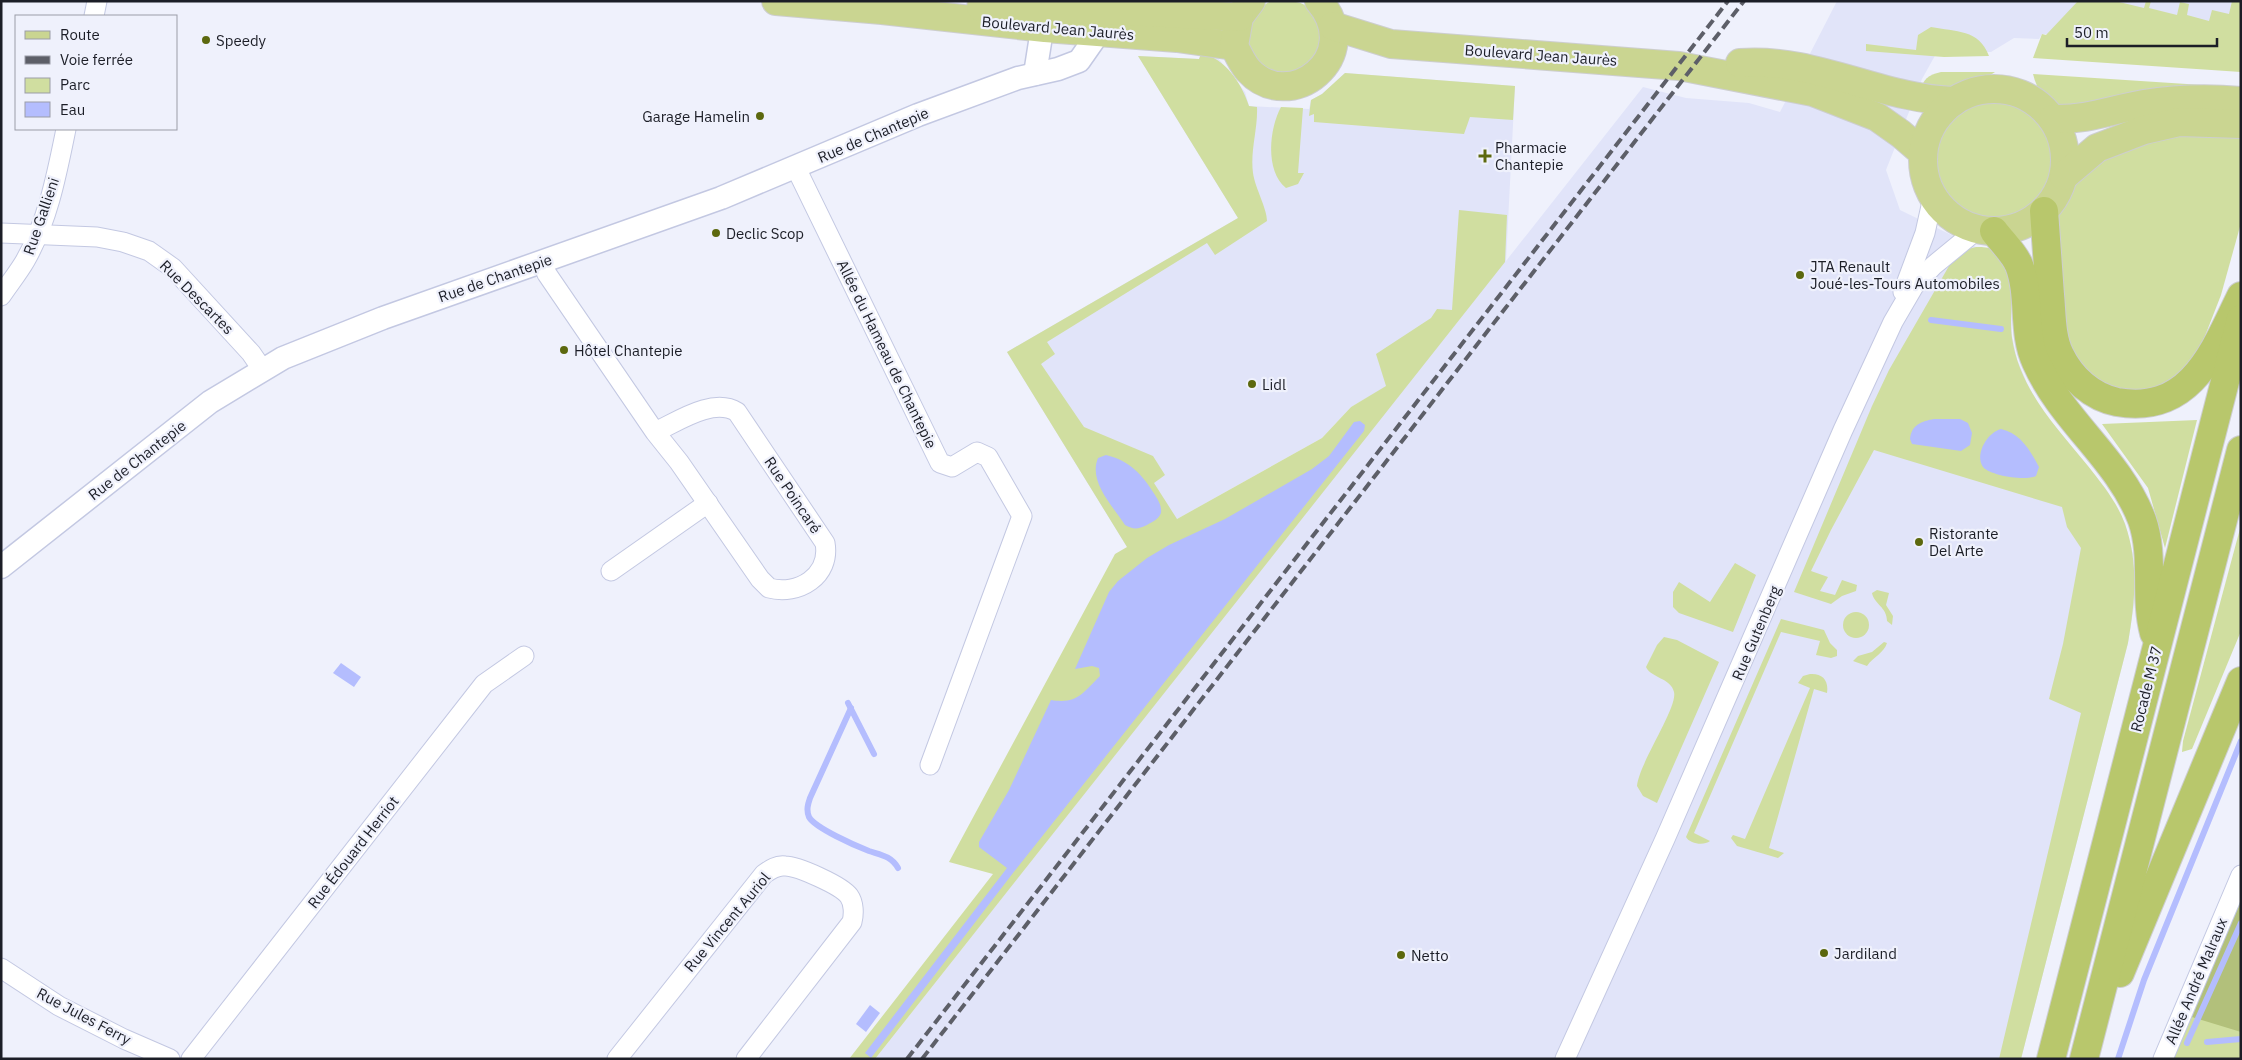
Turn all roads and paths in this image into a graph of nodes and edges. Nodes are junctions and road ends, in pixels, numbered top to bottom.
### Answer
1 (776, 1) edge
2 (1245, 9) edge
3 (1327, 10) edge
4 (1052, 17) junction
5 (1096, 32) junction
6 (1390, 44) junction
7 (1234, 46) junction
8 (1329, 58) junction
9 (1691, 68) junction
10 (1035, 74) junction
11 (1954, 101) junction
12 (2236, 112) edge
13 (2053, 119) junction
14 (66, 130) edge
15 (1922, 153) junction
16 (796, 168) junction
17 (2064, 176) junction
18 (1933, 197) junction
19 (2044, 211) junction
20 (1986, 230) junction
21 (1, 233) edge
22 (37, 235) junction
23 (542, 262) junction
24 (1, 296) edge
25 (2241, 296) edge
26 (2241, 319) edge
27 (1893, 322) junction
28 (262, 369) junction
29 (655, 432) junction
30 (2241, 450) edge
31 (708, 503) junction
32 (1, 567) edge
33 (611, 571) dead end
34 (2157, 646) junction
35 (524, 656) dead end
36 (2241, 681) edge
37 (930, 765) dead end
38 (2241, 875) edge
39 (1, 968) edge
40 (170, 1059) edge
41 (191, 1059) edge
42 (617, 1059) edge
43 (746, 1059) edge
44 (1565, 1059) edge
45 (2051, 1059) edge
46 (2084, 1059) edge
47 (2163, 1059) edge

1 - 4 main road, Boulevard Jean Jaurès
2 - 4 main road, Boulevard Jean Jaurès
2 - 7 main road
3 - 6 main road, Boulevard Jean Jaurès
3 - 8 main road
4 - 5 main road, Boulevard Jean Jaurès
4 - 10 street
5 - 7 main road, Boulevard Jean Jaurès
5 - 10 street, Rue de Chantepie
6 - 8 main road, Boulevard Jean Jaurès
6 - 9 main road, Boulevard Jean Jaurès
7 - 8 main road
9 - 11 main road, Boulevard Jean Jaurès
9 - 15 main road, Boulevard Jean Jaurès
10 - 16 street, Rue de Chantepie
11 - 13 main road
11 - 15 main road
12 - 13 main road
12 - 17 main road
13 - 17 main road
14 - 22 street, Rue Gallieni
15 - 18 main road
16 - 23 street, Rue de Chantepie
16 - 37 street, Allée du Hameau de Chantepie
17 - 19 main road
18 - 20 main road
18 - 27 street
19 - 20 main road
19 - 25 highway
20 - 27 street, Rue Gutenberg
20 - 34 highway
21 - 22 street, Rue Descartes
22 - 24 street, Rue Gallieni
22 - 28 street, Rue Descartes
23 - 28 street, Rue de Chantepie
23 - 29 street, Rue Poincaré
26 - 34 highway, Rocade M 37
27 - 44 street, Rue Gutenberg
28 - 32 street, Rue de Chantepie
29 - 31 street, Rue Poincaré
29 - 31 street, Rue Poincaré
30 - 46 highway
31 - 33 street
34 - 45 highway, Rocade M 37
35 - 41 street, Rue Édouard Herriot
36 - 46 highway
38 - 47 street, Allée André Malraux
39 - 40 street, Rue Jules Ferry
42 - 43 street, Rue Vincent Auriol

